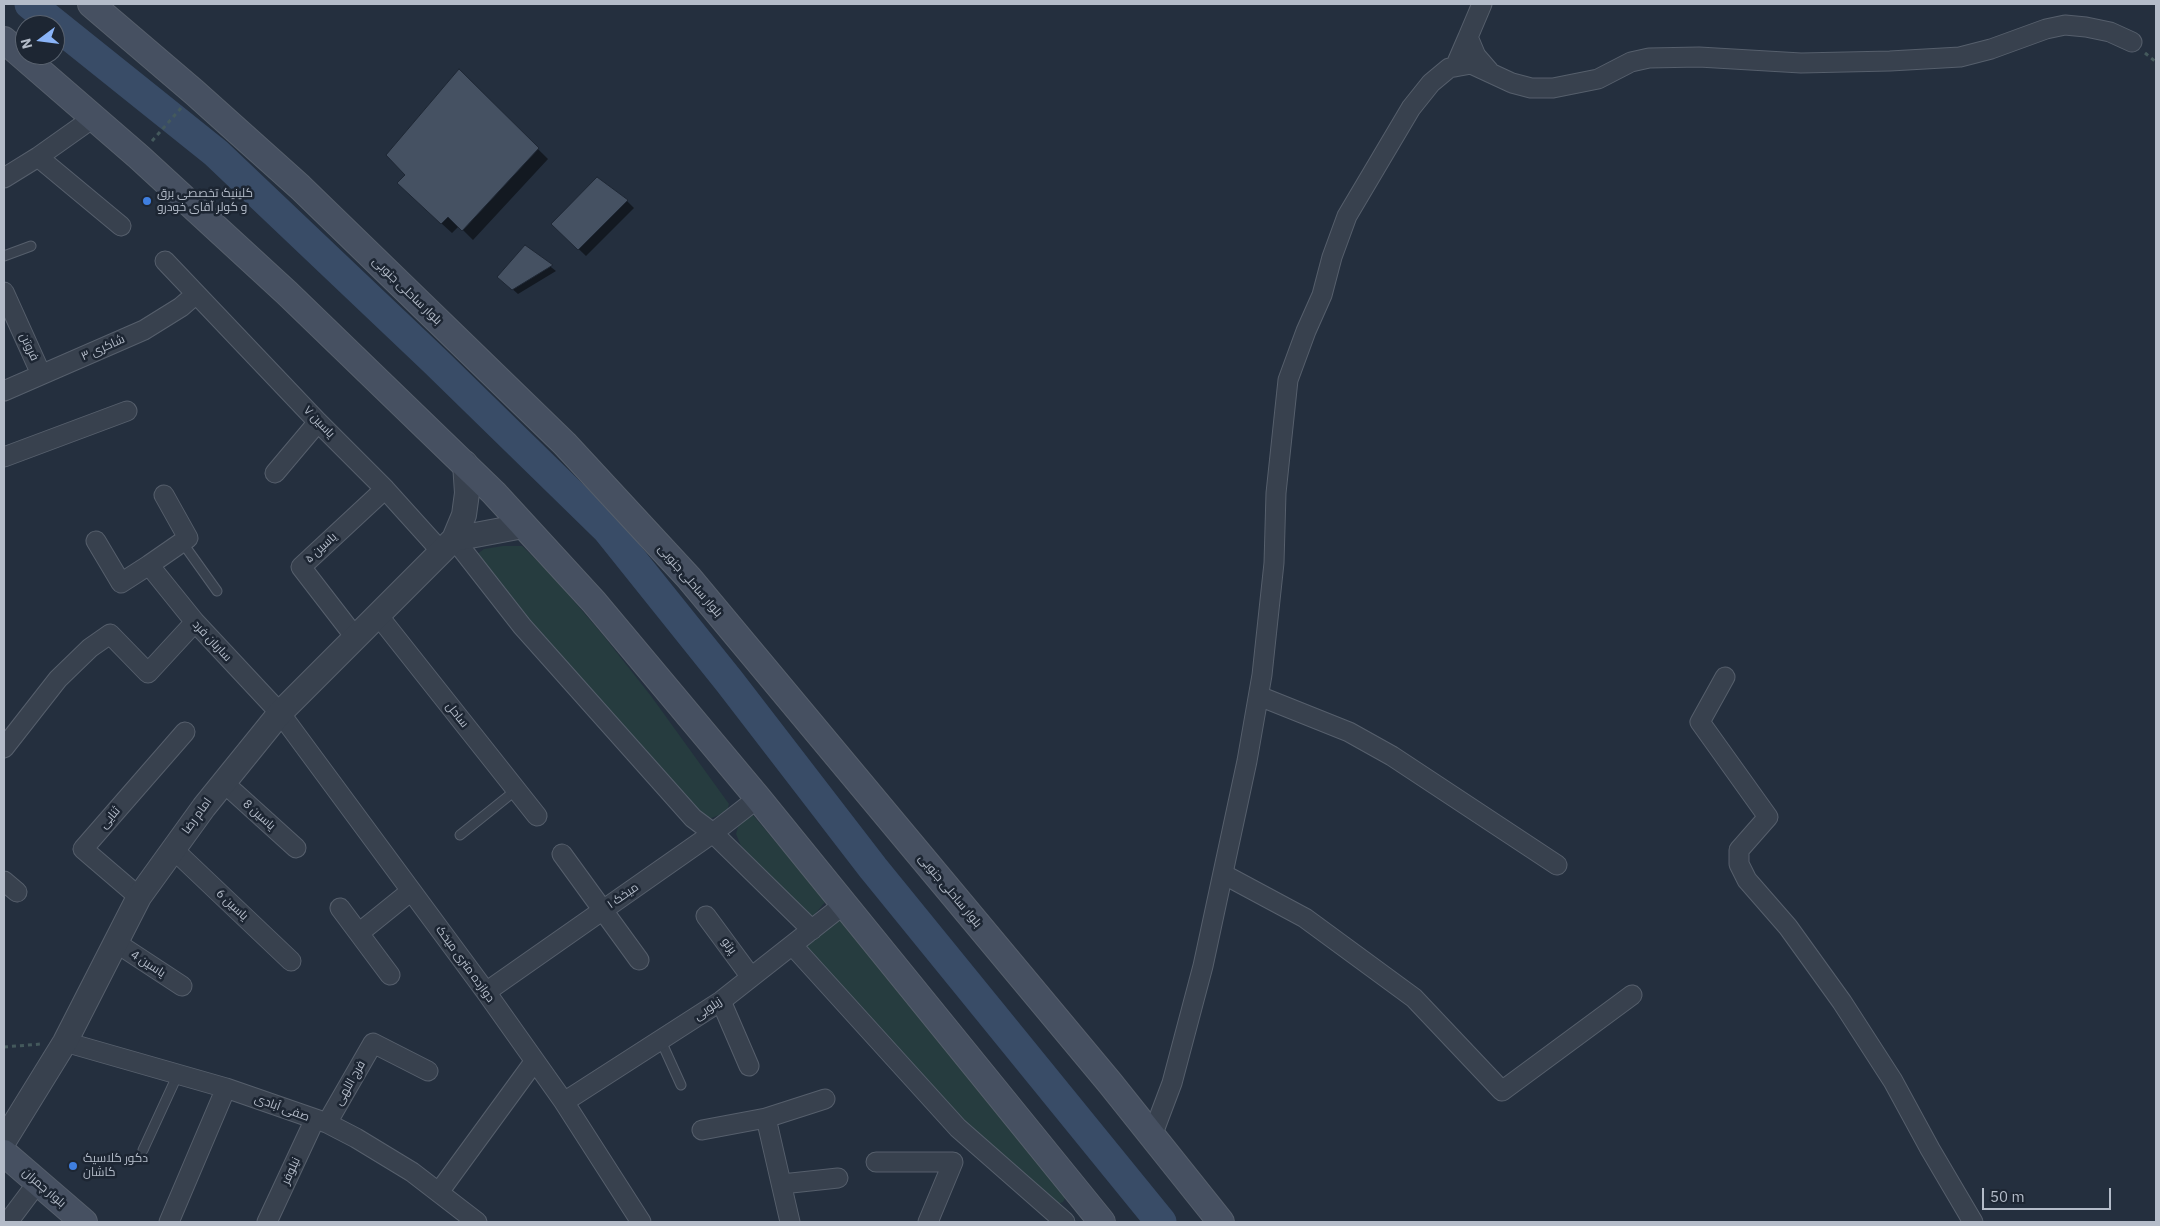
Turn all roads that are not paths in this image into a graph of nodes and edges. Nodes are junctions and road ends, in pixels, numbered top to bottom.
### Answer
1 (91, 4) edge
2 (1482, 4) edge
3 (1468, 37) junction
4 (4, 40) edge
5 (2132, 42) dead end
6 (1455, 67) junction
7 (1490, 72) junction
8 (93, 118) junction
9 (38, 157) junction
10 (4, 178) edge
11 (121, 226) dead end
12 (31, 246) dead end
13 (4, 256) edge
14 (165, 260) dead end
15 (196, 294) junction
16 (5, 297) edge
17 (41, 374) junction
18 (4, 391) edge
19 (127, 411) dead end
20 (318, 422) junction
21 (4, 457) edge
22 (465, 463) junction
23 (275, 473) dead end
24 (384, 489) junction
25 (164, 495) dead end
26 (523, 526) junction
27 (96, 541) dead end
28 (182, 542) junction
29 (447, 544) junction
30 (149, 565) junction
31 (217, 591) dead end
32 (377, 614) junction
33 (194, 622) junction
34 (355, 637) junction
35 (1724, 677) dead end
36 (1259, 696) junction
37 (280, 713) junction
38 (184, 732) dead end
39 (4, 748) edge
40 (223, 782) junction
41 (516, 790) junction
42 (758, 798) junction
43 (537, 816) dead end
44 (713, 833) junction
45 (460, 835) dead end
46 (296, 848) dead end
47 (173, 850) junction
48 (562, 854) dead end
49 (1557, 865) dead end
50 (1223, 874) junction
51 (411, 891) junction
52 (139, 897) junction
53 (844, 905) junction
54 (340, 908) dead end
55 (603, 910) junction
56 (706, 916) dead end
57 (812, 930) junction
58 (359, 934) junction
59 (115, 942) junction
60 (793, 946) junction
61 (639, 960) dead end
62 (291, 961) dead end
63 (390, 975) dead end
64 (751, 977) junction
65 (182, 986) dead end
66 (486, 992) junction
67 (1632, 995) dead end
68 (720, 1001) junction
69 (661, 1041) junction
70 (65, 1042) junction
71 (534, 1062) junction
72 (749, 1066) dead end
73 (428, 1071) dead end
74 (178, 1074) junction
75 (681, 1085) dead end
76 (226, 1088) junction
77 (825, 1099) dead end
78 (564, 1102) junction
79 (766, 1118) junction
80 (321, 1121) junction
81 (702, 1130) dead end
82 (1152, 1136) junction
83 (4, 1141) edge
84 (143, 1150) dead end
85 (4, 1153) edge
86 (876, 1162) dead end
87 (4, 1176) edge
88 (838, 1178) dead end
89 (782, 1184) junction
90 (32, 1189) junction
91 (439, 1192) junction
92 (1078, 1193) junction
93 (8, 1222) edge
94 (60, 1222) edge
95 (84, 1222) edge
96 (169, 1222) edge
97 (267, 1222) edge
98 (477, 1222) edge
99 (641, 1222) edge
100 (790, 1222) edge
101 (928, 1222) edge
102 (1065, 1222) edge
103 (1074, 1222) edge
104 (1102, 1222) edge
105 (1221, 1222) edge
106 (1974, 1222) edge

1 - 82 main road, بلوار ساحلی جنوبی
2 - 3 street
3 - 6 street
3 - 7 street
4 - 8 main road
5 - 7 street
6 - 7 street
6 - 36 street
8 - 9 street
8 - 22 main road
9 - 10 street
9 - 11 street
12 - 13 lane
14 - 15 street, یاسین ۷
15 - 17 street, شاکری ۳
15 - 20 street, یاسین ۷
16 - 17 street, فروتن
17 - 18 street, شاکری ۳
19 - 21 street
20 - 23 street
20 - 24 street, یاسین ۷
22 - 26 main road
22 - 29 street
24 - 29 street, یاسین ۷
24 - 34 street, یاسین ۵
25 - 28 street
26 - 29 street
26 - 42 main road
27 - 30 street
28 - 30 street
28 - 31 lane
29 - 32 street, امام رضا
29 - 44 street, یاسین ۷
30 - 33 street, ساربان فرد
32 - 34 street, امام رضا
32 - 41 street, ساحل
33 - 37 street, ساربان فرد
33 - 39 street
34 - 37 street, امام رضا
35 - 106 street
36 - 49 street
36 - 50 street
37 - 40 street, امام رضا
37 - 51 street, دوازده متری میخک
38 - 52 street, ثنایی
40 - 46 street, یاسین 8
40 - 47 street, امام رضا
41 - 43 street, ساحل
41 - 45 lane
42 - 44 street, میخک ۱
42 - 53 main road
44 - 55 street, میخک ۱
44 - 57 street, یاسین ۷
47 - 52 street, امام رضا
47 - 62 street, یاسین 6
48 - 55 street
50 - 67 street
50 - 82 street
51 - 58 street
51 - 66 street, دوازده متری میخک
52 - 59 street, امام رضا
53 - 57 street, زیلویی
53 - 92 main road
54 - 58 street
55 - 61 street
55 - 66 street, میخک ۱
56 - 64 street, پرتو
57 - 60 street, زیلویی
58 - 63 street
59 - 65 street, یاسین 4
59 - 70 street, امام رضا
60 - 64 street, زیلویی
60 - 102 street
64 - 68 street, زیلویی
66 - 71 street, دوازده متری میخک
68 - 69 street, زیلویی
68 - 72 street
69 - 75 lane
69 - 78 street, زیلویی
70 - 74 street, صفی آبادی
70 - 83 street, امام رضا
71 - 78 street, دوازده متری میخک
71 - 91 street
73 - 80 street, فرج اللهی
74 - 76 street, صفی آبادی
74 - 84 lane
76 - 80 street, صفی آبادی
76 - 96 street
77 - 79 street
78 - 99 street, دوازده متری میخک
79 - 81 street
79 - 89 street
80 - 91 street, صفی آبادی
80 - 97 street, نیلوفر
82 - 105 main road, بلوار ساحلی جنوبی
85 - 90 main road, بلوار چمران
86 - 101 street
87 - 90 main road, بلوار چمران
88 - 89 street
89 - 100 street
90 - 93 street
90 - 94 main road, بلوار چمران
90 - 95 main road, بلوار چمران
91 - 98 street, صفی آبادی
92 - 103 street
92 - 104 main road

